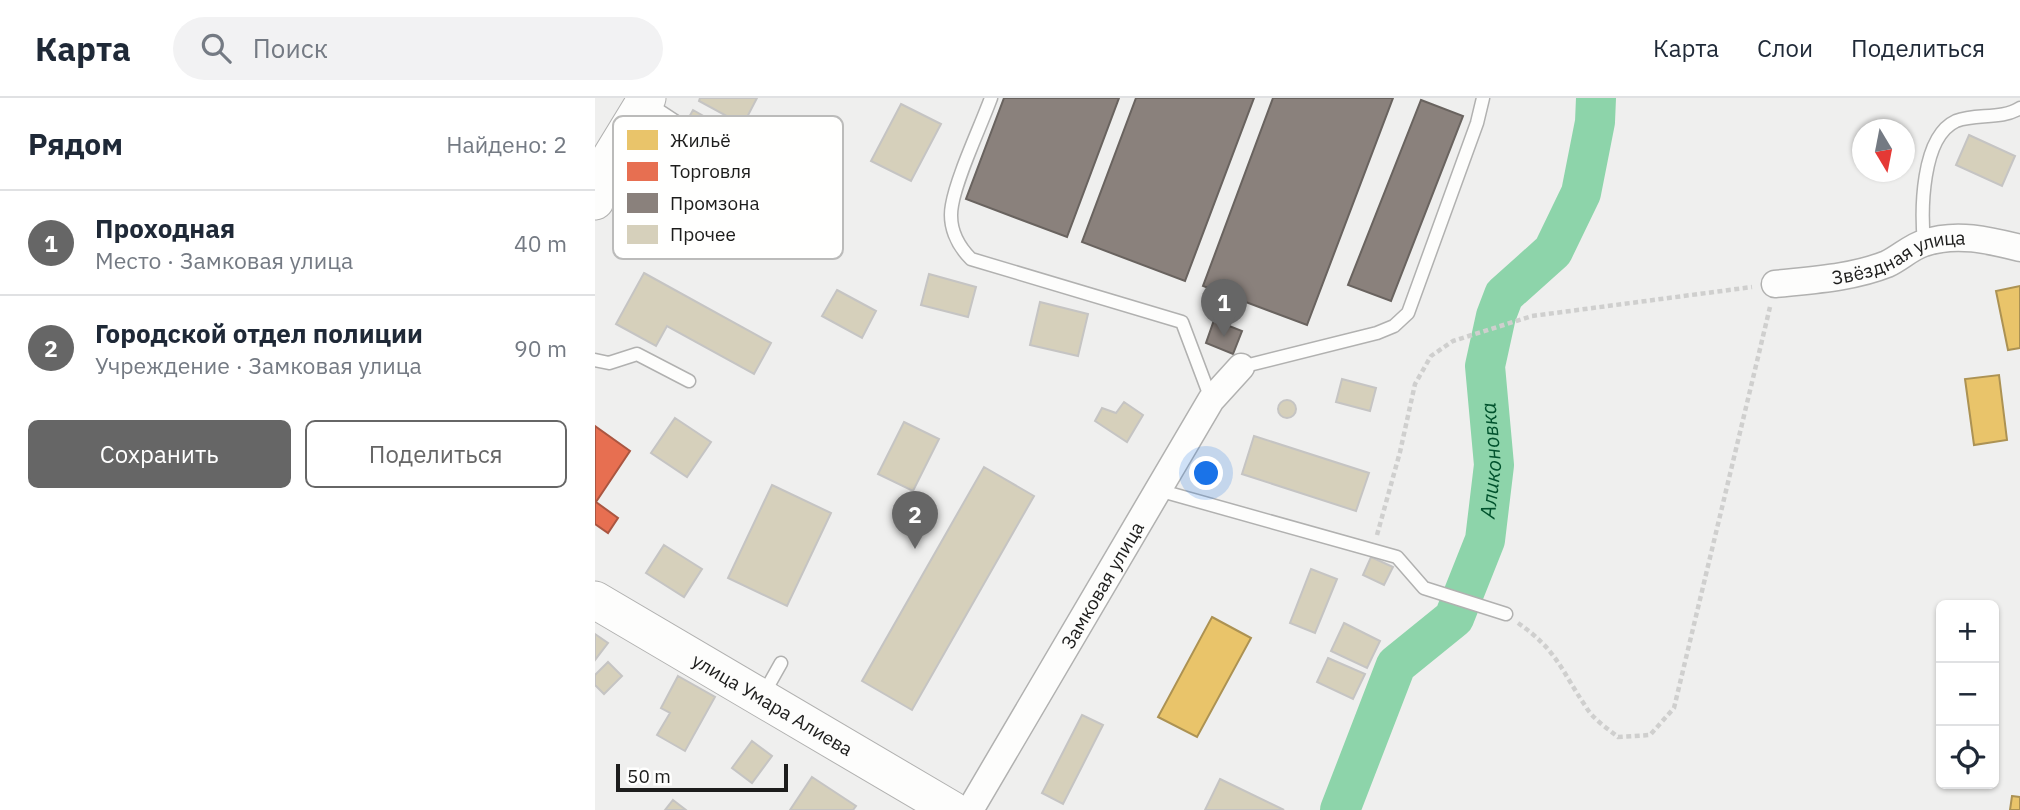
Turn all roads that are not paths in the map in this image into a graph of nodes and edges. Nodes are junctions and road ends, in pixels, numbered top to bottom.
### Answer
1 (991, 98) edge
2 (1483, 98) edge
3 (646, 100) edge
4 (2020, 108) edge
5 (634, 116) edge
6 (668, 116) edge
7 (613, 144) edge
8 (602, 158) edge
9 (595, 201) edge
10 (1924, 243) junction
11 (2020, 248) edge
12 (1775, 284) road end
13 (595, 360) edge
14 (1241, 367) joint
15 (689, 381) dead end
16 (1211, 400) junction
17 (1158, 489) junction
18 (595, 600) edge
19 (1506, 614) road end
20 (781, 663) dead end
21 (761, 698) junction
22 (952, 810) edge
23 (970, 810) edge

1 - 16 lane
2 - 14 lane
3 - 5 street
3 - 6 lane
4 - 10 lane
7 - 8 street
8 - 9 street
10 - 11 street, Звёздная улица
10 - 12 street, Звёздная улица
13 - 15 lane
14 - 16 street, Замковая улица
16 - 17 street, Замковая улица
17 - 19 lane
17 - 23 street, Замковая улица
18 - 21 street, улица Умара Алиева
20 - 21 lane
21 - 22 street, улица Умара Алиева

